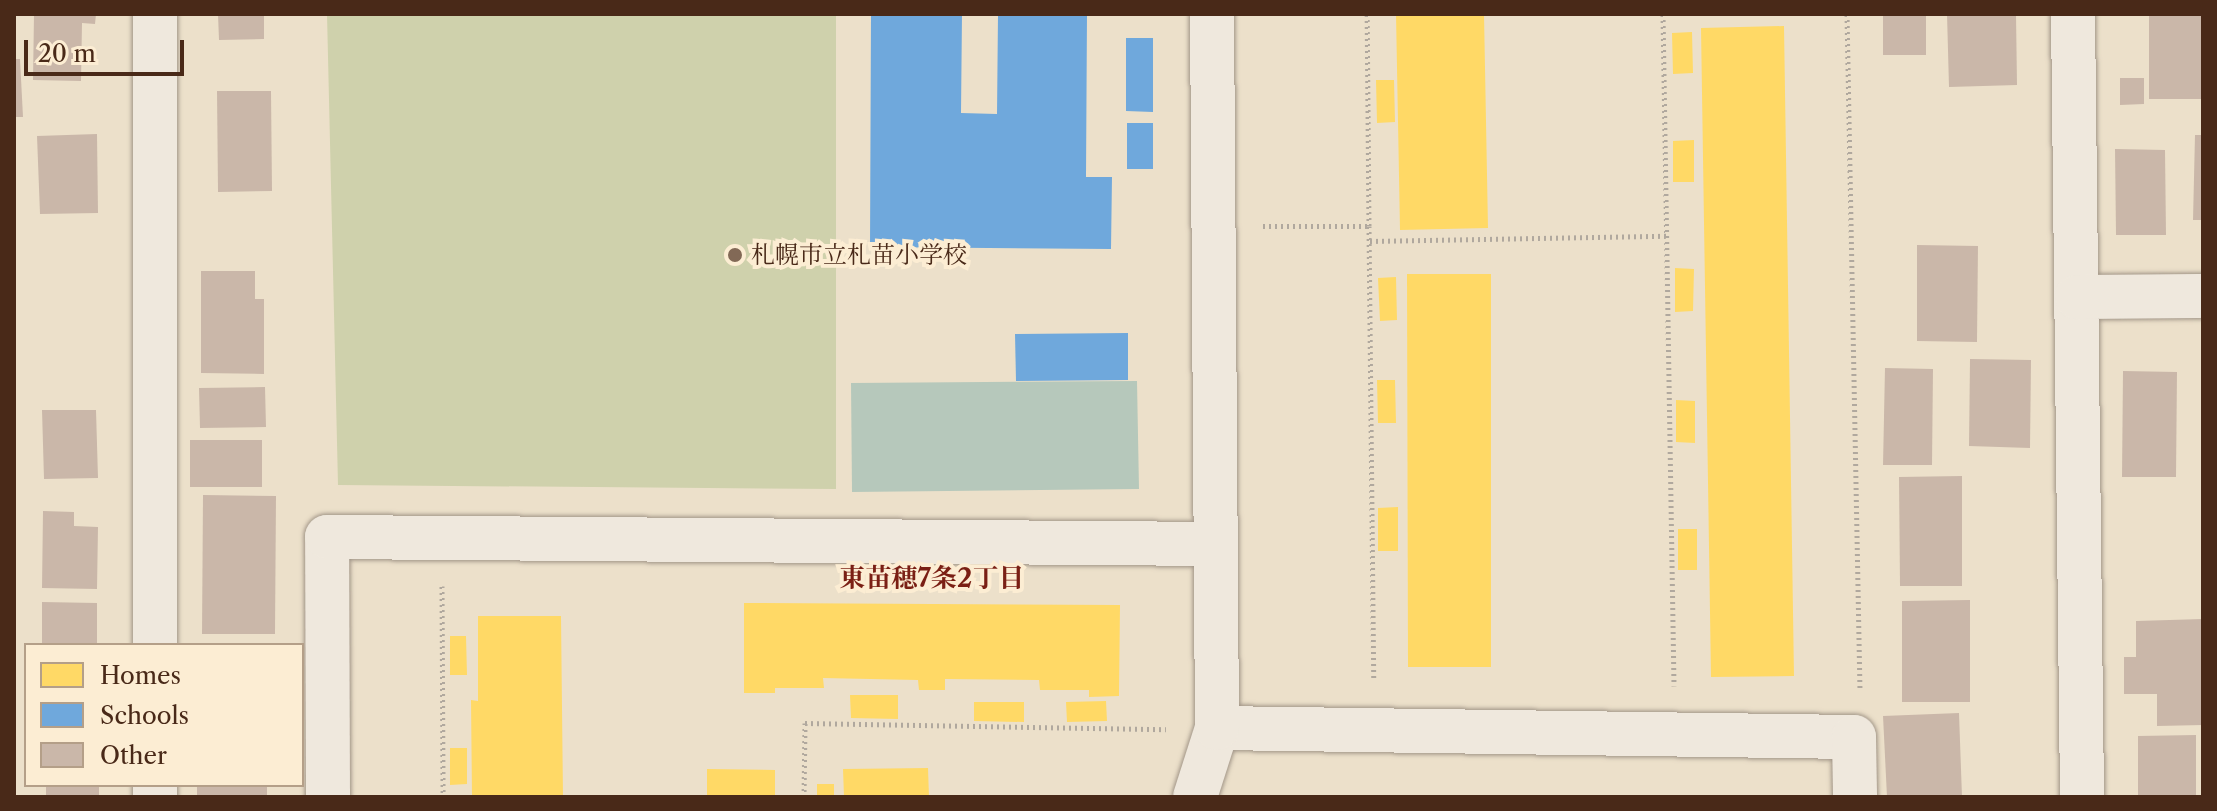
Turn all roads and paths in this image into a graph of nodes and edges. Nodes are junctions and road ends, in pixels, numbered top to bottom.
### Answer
1 (155, 14) edge
2 (1212, 14) edge
3 (1367, 14) edge
4 (1663, 14) edge
5 (1847, 14) edge
6 (2073, 14) edge
7 (1253, 226) dead end
8 (1369, 226) junction
9 (1667, 236) junction
10 (1370, 241) junction
11 (2203, 296) edge
12 (2077, 297) junction
13 (1214, 544) junction
14 (442, 584) dead end
15 (155, 643) edge
16 (1375, 687) dead end
17 (1674, 691) dead end
18 (1861, 692) dead end
19 (1198, 728) junction
20 (328, 797) edge
21 (443, 797) edge
22 (804, 797) edge
23 (1195, 797) edge
24 (1855, 797) edge
25 (2082, 797) edge

1 - 15 street
2 - 13 street
3 - 8 path
4 - 9 path
5 - 18 path
6 - 12 street
7 - 8 path
8 - 10 path
9 - 10 path
9 - 17 path
10 - 16 path
11 - 12 street
12 - 25 street
13 - 19 street
13 - 20 street
14 - 21 path
19 - 22 path
19 - 23 street
19 - 24 street

